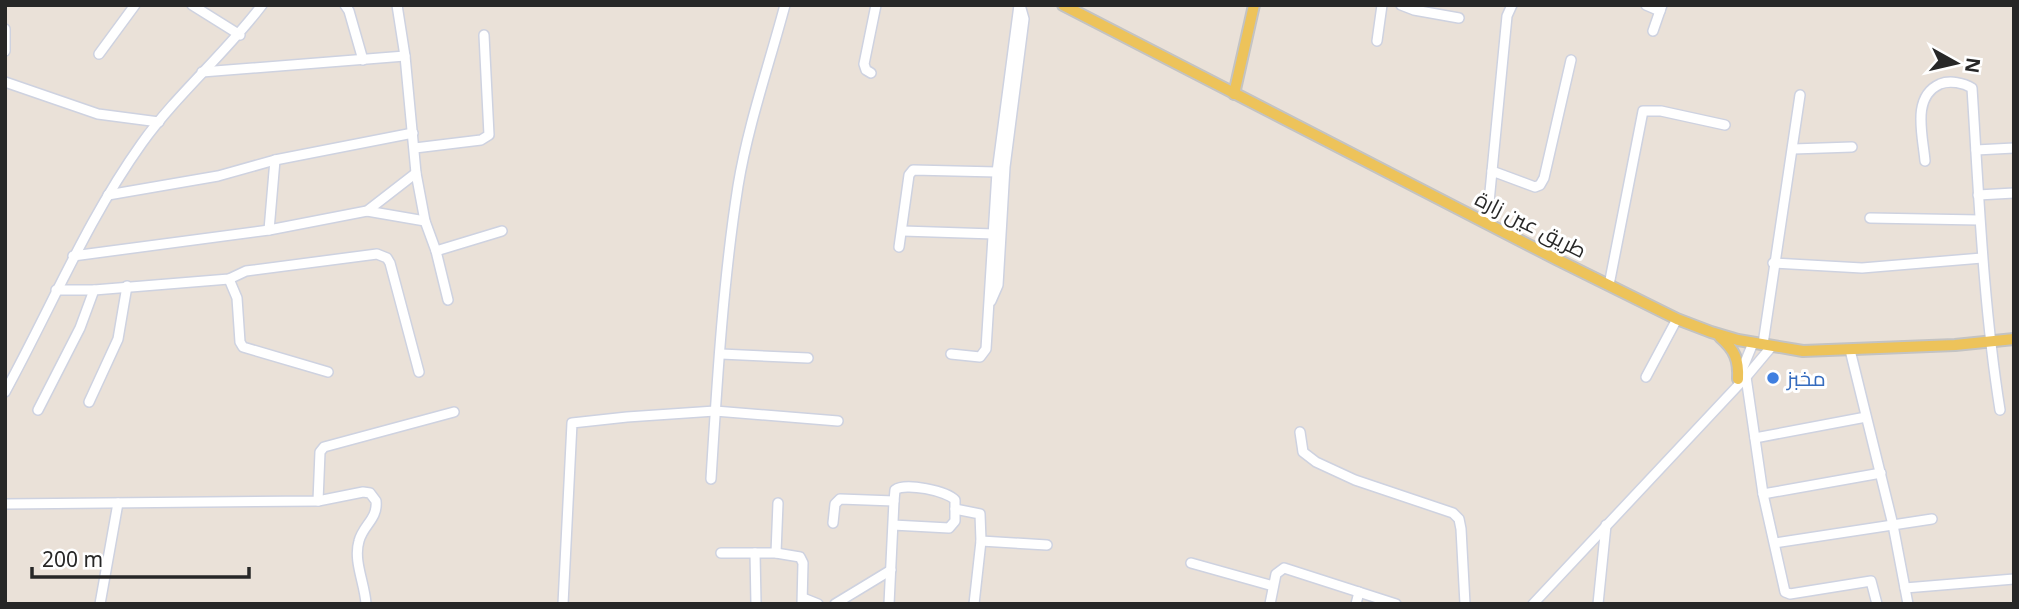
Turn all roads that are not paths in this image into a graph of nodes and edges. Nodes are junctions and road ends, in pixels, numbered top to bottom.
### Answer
1 (135, 5) edge
2 (192, 5) edge
3 (262, 5) edge
4 (345, 5) edge
5 (397, 5) edge
6 (785, 5) edge
7 (876, 5) edge
8 (1019, 5) edge
9 (1063, 5) edge
10 (1254, 5) edge
11 (1382, 5) edge
12 (1401, 5) edge
13 (1512, 5) edge
14 (1646, 5) edge
15 (1661, 8) edge
16 (1459, 18) dead end
17 (5, 29) edge
18 (1653, 32) dead end
19 (240, 35) junction
20 (484, 35) dead end
21 (1377, 41) dead end
22 (5, 51) edge
23 (99, 54) dead end
24 (405, 57) junction
25 (363, 60) junction
26 (1571, 60) dead end
27 (202, 72) junction
28 (871, 73) dead end
29 (5, 82) edge
30 (1234, 94) junction
31 (1800, 95) dead end
32 (159, 122) junction
33 (1725, 125) dead end
34 (413, 133) junction
35 (1852, 147) dead end
36 (415, 148) junction
37 (2014, 148) edge
38 (1793, 149) junction
39 (1976, 150) junction
40 (275, 160) junction
41 (1925, 161) dead end
42 (1492, 171) junction
43 (997, 172) junction
44 (416, 173) junction
45 (2014, 193) edge
46 (108, 195) junction
47 (1978, 195) junction
48 (367, 211) junction
49 (1870, 218) dead end
50 (1979, 220) junction
51 (425, 221) junction
52 (1487, 223) junction
53 (269, 230) junction
54 (502, 231) dead end
55 (903, 231) junction
56 (994, 234) junction
57 (900, 247) dead end
58 (436, 251) junction
59 (73, 256) junction
60 (1982, 258) junction
61 (1773, 263) junction
62 (229, 279) junction
63 (1609, 285) junction
64 (127, 286) junction
65 (56, 290) junction
66 (94, 290) junction
67 (448, 300) dead end
68 (989, 303) junction
69 (1677, 319) junction
70 (1711, 332) junction
71 (2014, 339) edge
72 (1989, 341) junction
73 (1763, 344) junction
74 (1850, 350) junction
75 (721, 354) junction
76 (951, 354) dead end
77 (808, 358) dead end
78 (328, 372) dead end
79 (419, 372) dead end
80 (1646, 377) dead end
81 (1740, 380) junction
82 (5, 391) edge
83 (89, 402) dead end
84 (38, 410) dead end
85 (2000, 410) dead end
86 (715, 411) junction
87 (454, 412) dead end
88 (1866, 417) junction
89 (838, 421) dead end
90 (1300, 432) dead end
91 (1755, 438) junction
92 (1881, 473) junction
93 (711, 479) dead end
94 (1763, 494) junction
95 (318, 501) junction
96 (894, 501) junction
97 (118, 503) junction
98 (778, 503) dead end
99 (5, 504) edge
100 (955, 509) junction
101 (1931, 519) dead end
102 (833, 523) dead end
103 (893, 525) junction
104 (1605, 525) junction
105 (1893, 525) junction
106 (981, 541) junction
107 (1775, 543) junction
108 (1048, 545) dead end
109 (721, 553) dead end
110 (755, 553) junction
111 (776, 553) junction
112 (1191, 563) dead end
113 (891, 570) junction
114 (2014, 579) edge
115 (1273, 586) junction
116 (1905, 588) junction
117 (1359, 592) junction
118 (802, 601) edge
119 (100, 604) edge
120 (366, 604) edge
121 (563, 604) edge
122 (756, 604) edge
123 (818, 604) edge
124 (835, 604) edge
125 (889, 604) edge
126 (974, 604) edge
127 (1270, 604) edge
128 (1356, 604) edge
129 (1396, 604) edge
130 (1465, 604) edge
131 (1533, 604) edge
132 (1598, 604) edge
133 (1877, 604) edge
134 (1908, 604) edge

1 - 23 street
2 - 19 street
3 - 19 street
4 - 25 street
5 - 24 street
6 - 75 street
7 - 28 street
8 - 43 street
8 - 68 street
9 - 30 main road, طريق عين زارة
10 - 30 main road
11 - 21 street
12 - 16 street
13 - 42 street
14 - 15 street
15 - 18 street
17 - 22 street
19 - 27 street
20 - 36 street
24 - 25 street
24 - 34 street
25 - 27 street
26 - 42 street
27 - 32 street
29 - 32 street
30 - 52 main road, طريق عين زارة
31 - 38 street
32 - 46 street
33 - 63 street
34 - 36 street
34 - 40 street
35 - 38 street
36 - 44 street
37 - 39 street
38 - 61 street
39 - 41 street
39 - 47 street
40 - 46 street
40 - 53 street
42 - 52 street
43 - 55 street
43 - 56 street
44 - 48 street
44 - 51 street
45 - 47 street
46 - 59 street
47 - 50 street
48 - 51 street
48 - 53 street
49 - 50 street
50 - 60 street
51 - 58 street
52 - 63 main road, طريق عين زارة
53 - 59 street
54 - 58 street
55 - 56 street
55 - 57 street
56 - 68 street
58 - 67 street
59 - 65 street
60 - 61 street
60 - 72 street
61 - 73 street
62 - 64 street
62 - 78 street
62 - 79 street
63 - 69 main road, طريق عين زارة
64 - 66 street
64 - 83 street
65 - 66 street
65 - 82 street
66 - 84 street
68 - 76 street
69 - 70 main road, طريق عين زارة
69 - 80 street
70 - 73 main road, طريق عين زارة
70 - 81 main road
71 - 72 main road, طريق عين زارة
72 - 74 main road, طريق عين زارة
72 - 85 street
73 - 74 main road, طريق عين زارة
73 - 81 street
73 - 81 street
74 - 88 street
75 - 77 street
75 - 86 street
81 - 91 street
81 - 104 street
86 - 89 street
86 - 93 street
86 - 121 street
87 - 95 street
88 - 91 street
88 - 92 street
90 - 130 street
91 - 94 street
92 - 94 street
92 - 105 street
94 - 107 street
95 - 97 street
95 - 120 street
96 - 100 street
96 - 102 street
96 - 103 street
97 - 99 street
97 - 119 street
98 - 111 street
100 - 103 street
100 - 106 street
101 - 105 street
103 - 113 street
104 - 131 street
104 - 132 street
105 - 107 street
105 - 116 street
106 - 108 street
106 - 126 street
107 - 133 street
109 - 110 street
110 - 111 street
110 - 122 street
111 - 118 street
112 - 115 street
113 - 124 street
113 - 125 street
114 - 116 street
115 - 117 street
115 - 127 street
116 - 134 street
117 - 128 street
117 - 129 street
118 - 123 street

